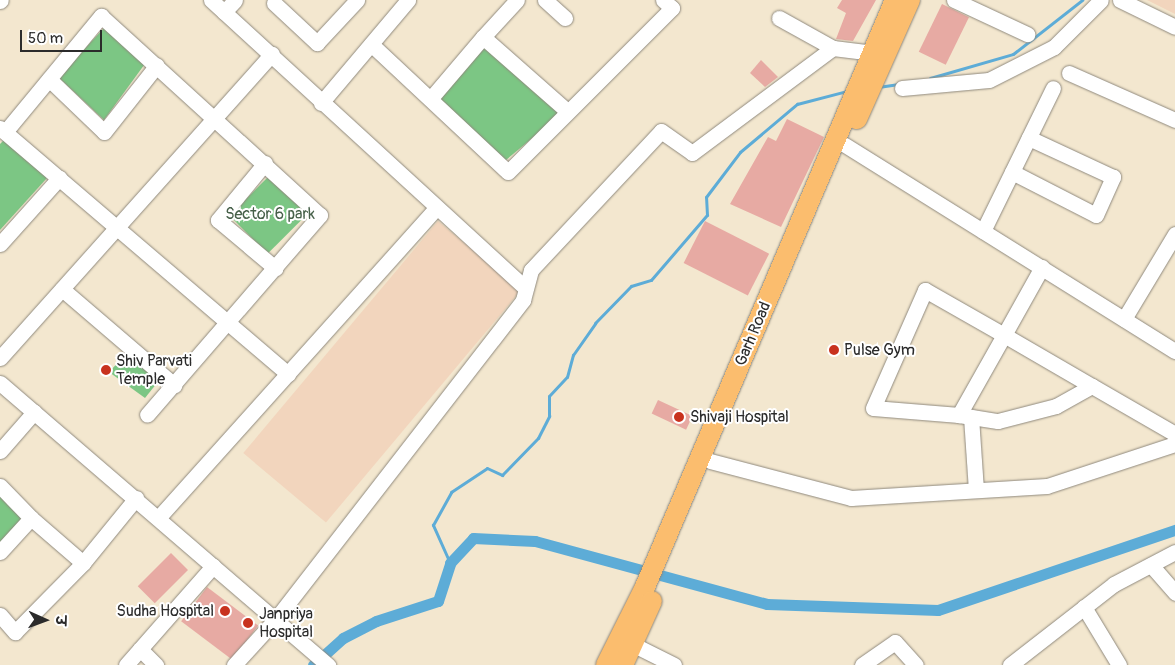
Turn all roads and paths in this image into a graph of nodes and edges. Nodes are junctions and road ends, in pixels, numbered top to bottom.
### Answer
1 (211, 0) edge
2 (235, 0) edge
3 (357, 0) edge
4 (517, 0) edge
5 (546, 0) edge
6 (663, 0) edge
7 (895, 0) edge
8 (910, 0) edge
9 (954, 0) edge
10 (1101, 0) edge
11 (1120, 0) edge
12 (273, 1) edge
13 (404, 1) edge
14 (563, 10) edge
15 (224, 12) junction
16 (779, 18) dead end
17 (1175, 27) edge
18 (1027, 34) dead end
19 (483, 37) junction
20 (371, 44) junction
21 (832, 48) junction
22 (272, 54) junction
23 (875, 60) junction
24 (157, 65) junction
25 (1069, 73) dead end
26 (49, 79) junction
27 (902, 88) dead end
28 (1054, 88) dead end
29 (431, 98) junction
30 (321, 103) junction
31 (566, 110) junction
32 (215, 116) junction
33 (1175, 120) edge
34 (2, 130) edge
35 (1029, 138) junction
36 (840, 142) junction
37 (265, 163) junction
38 (1012, 172) junction
39 (59, 178) junction
40 (436, 208) junction
41 (116, 227) junction
42 (984, 231) junction
43 (1175, 234) edge
44 (0, 244) edge
45 (275, 268) junction
46 (1042, 268) junction
47 (525, 288) junction
48 (62, 289) junction
49 (1124, 319) junction
50 (228, 322) junction
51 (1004, 335) junction
52 (1175, 351) edge
53 (0, 358) edge
54 (288, 374) junction
55 (738, 382) junction
56 (0, 383) edge
57 (174, 385) junction
58 (1092, 386) junction
59 (34, 412) junction
60 (147, 415) dead end
61 (965, 416) junction
62 (1175, 434) edge
63 (1175, 444) edge
64 (0, 451) edge
65 (710, 461) junction
66 (0, 486) edge
67 (976, 490) junction
68 (136, 498) junction
69 (159, 517) junction
70 (31, 518) junction
71 (667, 548) junction
72 (0, 552) edge
73 (1175, 552) edge
74 (83, 563) junction
75 (1151, 564) junction
76 (213, 566) junction
77 (1175, 593) edge
78 (1084, 607) junction
79 (0, 614) edge
80 (275, 620) junction
81 (627, 641) junction
82 (140, 649) junction
83 (126, 665) edge
84 (156, 665) edge
85 (234, 665) edge
86 (328, 665) edge
87 (606, 665) edge
88 (623, 665) edge
89 (674, 665) edge
90 (862, 665) edge
91 (916, 665) edge
92 (1010, 665) edge
93 (1119, 665) edge

1 - 15 street
2 - 15 street
3 - 12 street
4 - 19 street
5 - 14 street
6 - 31 street
7 - 23 main road, Garh Road
8 - 23 main road, Garh Road
9 - 18 street
10 - 27 street
11 - 17 street
13 - 20 street
15 - 22 street
16 - 21 street
19 - 29 street
19 - 31 street
20 - 29 street
20 - 30 street
21 - 23 street
21 - 47 street
22 - 30 street
22 - 32 street
23 - 36 main road, Garh Road
24 - 26 street
24 - 26 street
24 - 32 street
25 - 33 street
26 - 34 street
28 - 35 street
29 - 31 street
30 - 40 street
32 - 37 street
32 - 41 street
34 - 39 street
35 - 38 street
35 - 38 street
36 - 42 street
36 - 55 main road, Garh Road
37 - 45 street
37 - 45 street
38 - 42 street
39 - 41 street
39 - 44 street
40 - 47 street
40 - 54 street
41 - 48 street
41 - 50 street
42 - 46 street
43 - 49 street
45 - 50 street
46 - 49 street
46 - 51 street
47 - 80 street
48 - 53 street
48 - 57 street
49 - 52 street
50 - 54 street
50 - 57 street
51 - 58 street
51 - 61 street
51 - 61 street
54 - 69 street
55 - 65 main road, Garh Road
55 - 71 main road, Garh Road
56 - 59 street
57 - 60 street
58 - 61 street
58 - 62 street
59 - 64 street
59 - 68 street
61 - 67 street
63 - 67 street
65 - 67 street
65 - 71 main road, Garh Road
66 - 70 street
68 - 69 street
68 - 74 street
69 - 76 street
70 - 72 street
70 - 74 street
71 - 81 main road, Garh Road
73 - 75 street
74 - 79 street
75 - 77 street
75 - 78 street
76 - 80 street
76 - 82 street
78 - 92 street
78 - 93 street
80 - 85 street
80 - 86 street
81 - 87 main road, Garh Road
81 - 88 main road, Garh Road
81 - 89 street
82 - 83 street
82 - 84 street
90 - 91 street

